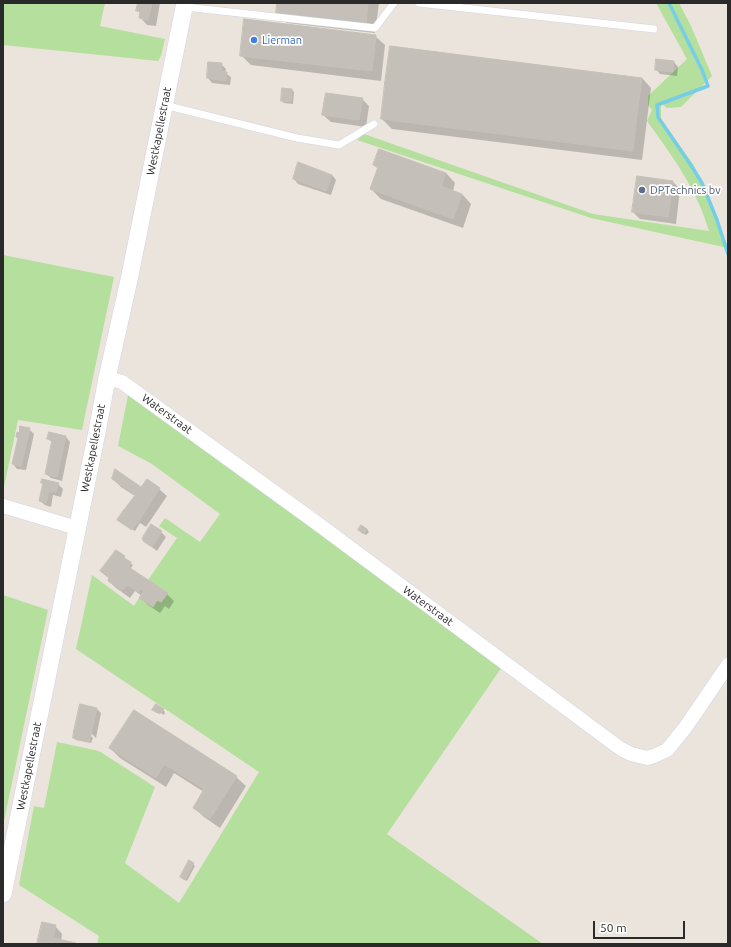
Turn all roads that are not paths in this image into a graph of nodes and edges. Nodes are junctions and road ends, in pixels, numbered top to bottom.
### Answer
1 (394, 3) edge
2 (419, 3) edge
3 (185, 5) edge
4 (654, 29) dead end
5 (164, 105) junction
6 (374, 124) dead end
7 (107, 378) junction
8 (3, 506) edge
9 (77, 528) junction
10 (728, 665) edge
11 (3, 894) edge

1 - 3 lane
2 - 4 lane
3 - 5 street, Westkapellestraat
5 - 6 lane
5 - 7 street, Westkapellestraat
7 - 9 street, Westkapellestraat
7 - 10 street, Waterstraat
8 - 9 street
9 - 11 street, Westkapellestraat

